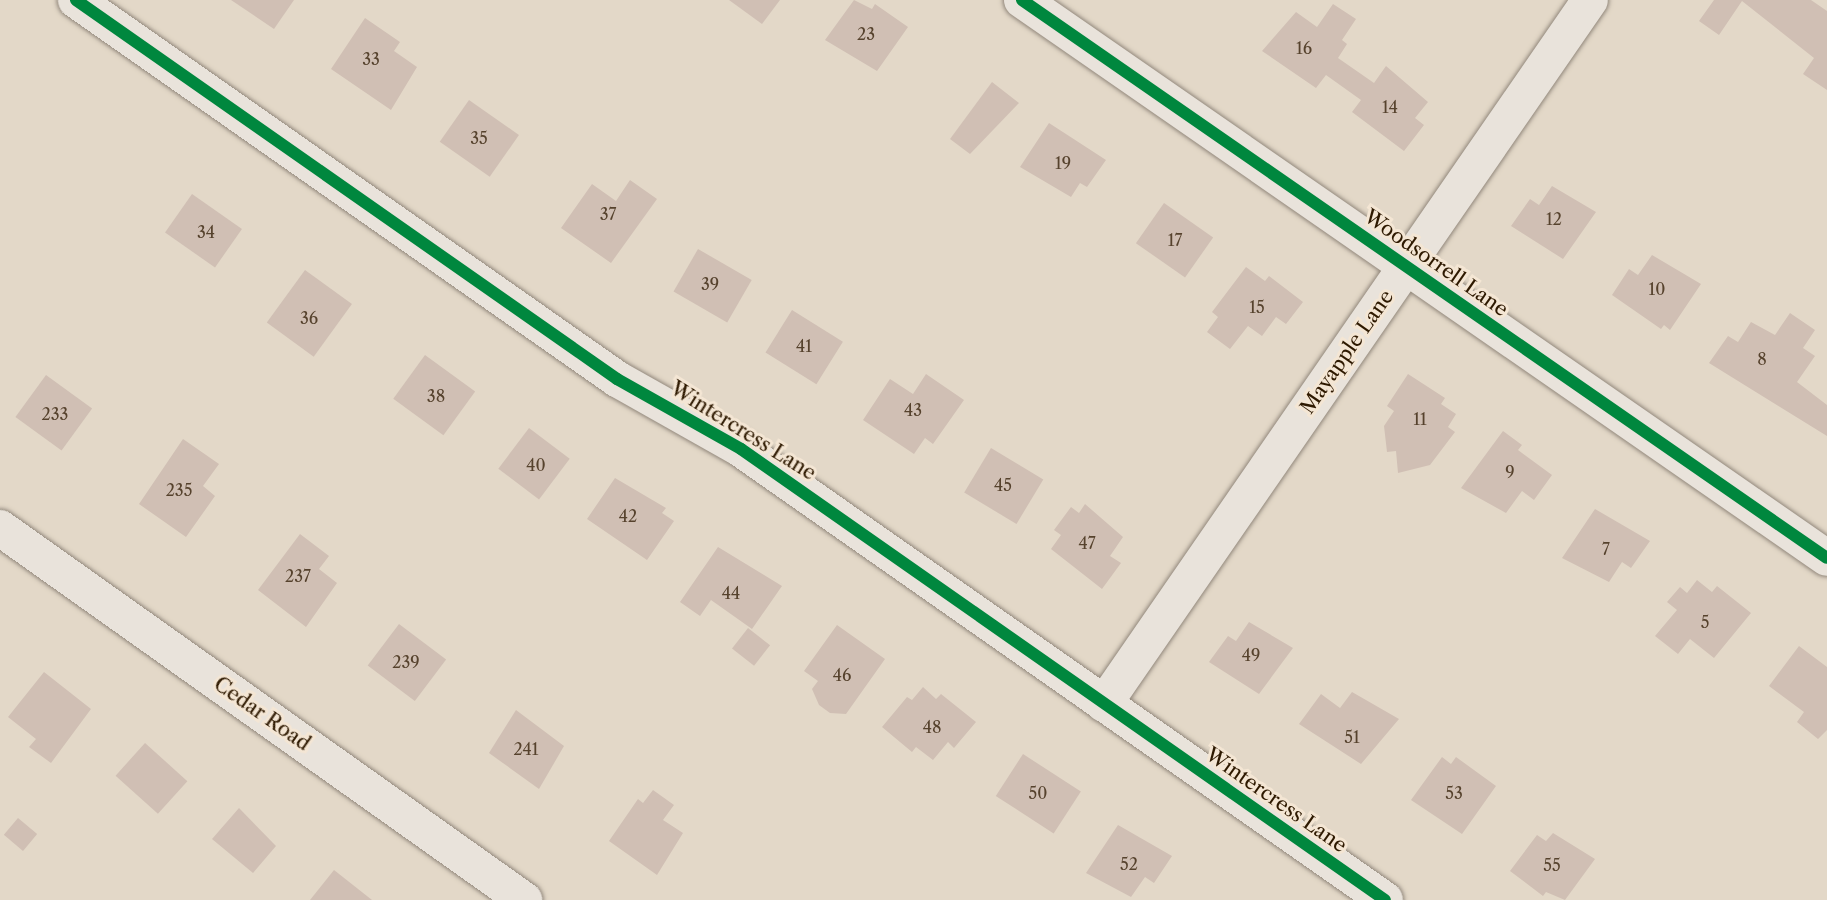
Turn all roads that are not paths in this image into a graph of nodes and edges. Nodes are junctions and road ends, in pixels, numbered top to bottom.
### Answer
1 (76, 0) edge
2 (1022, 0) edge
3 (1590, 0) edge
4 (1407, 266) junction
5 (0, 528) edge
6 (1827, 558) edge
7 (1104, 704) junction
8 (524, 900) edge
9 (1385, 900) edge

1 - 7 street, Wintercress Lane
2 - 4 street, Woodsorrell Lane
3 - 4 street, Mayapple Lane
4 - 6 street, Woodsorrell Lane
4 - 7 street, Mayapple Lane
5 - 8 street, Cedar Road
7 - 9 street, Wintercress Lane

